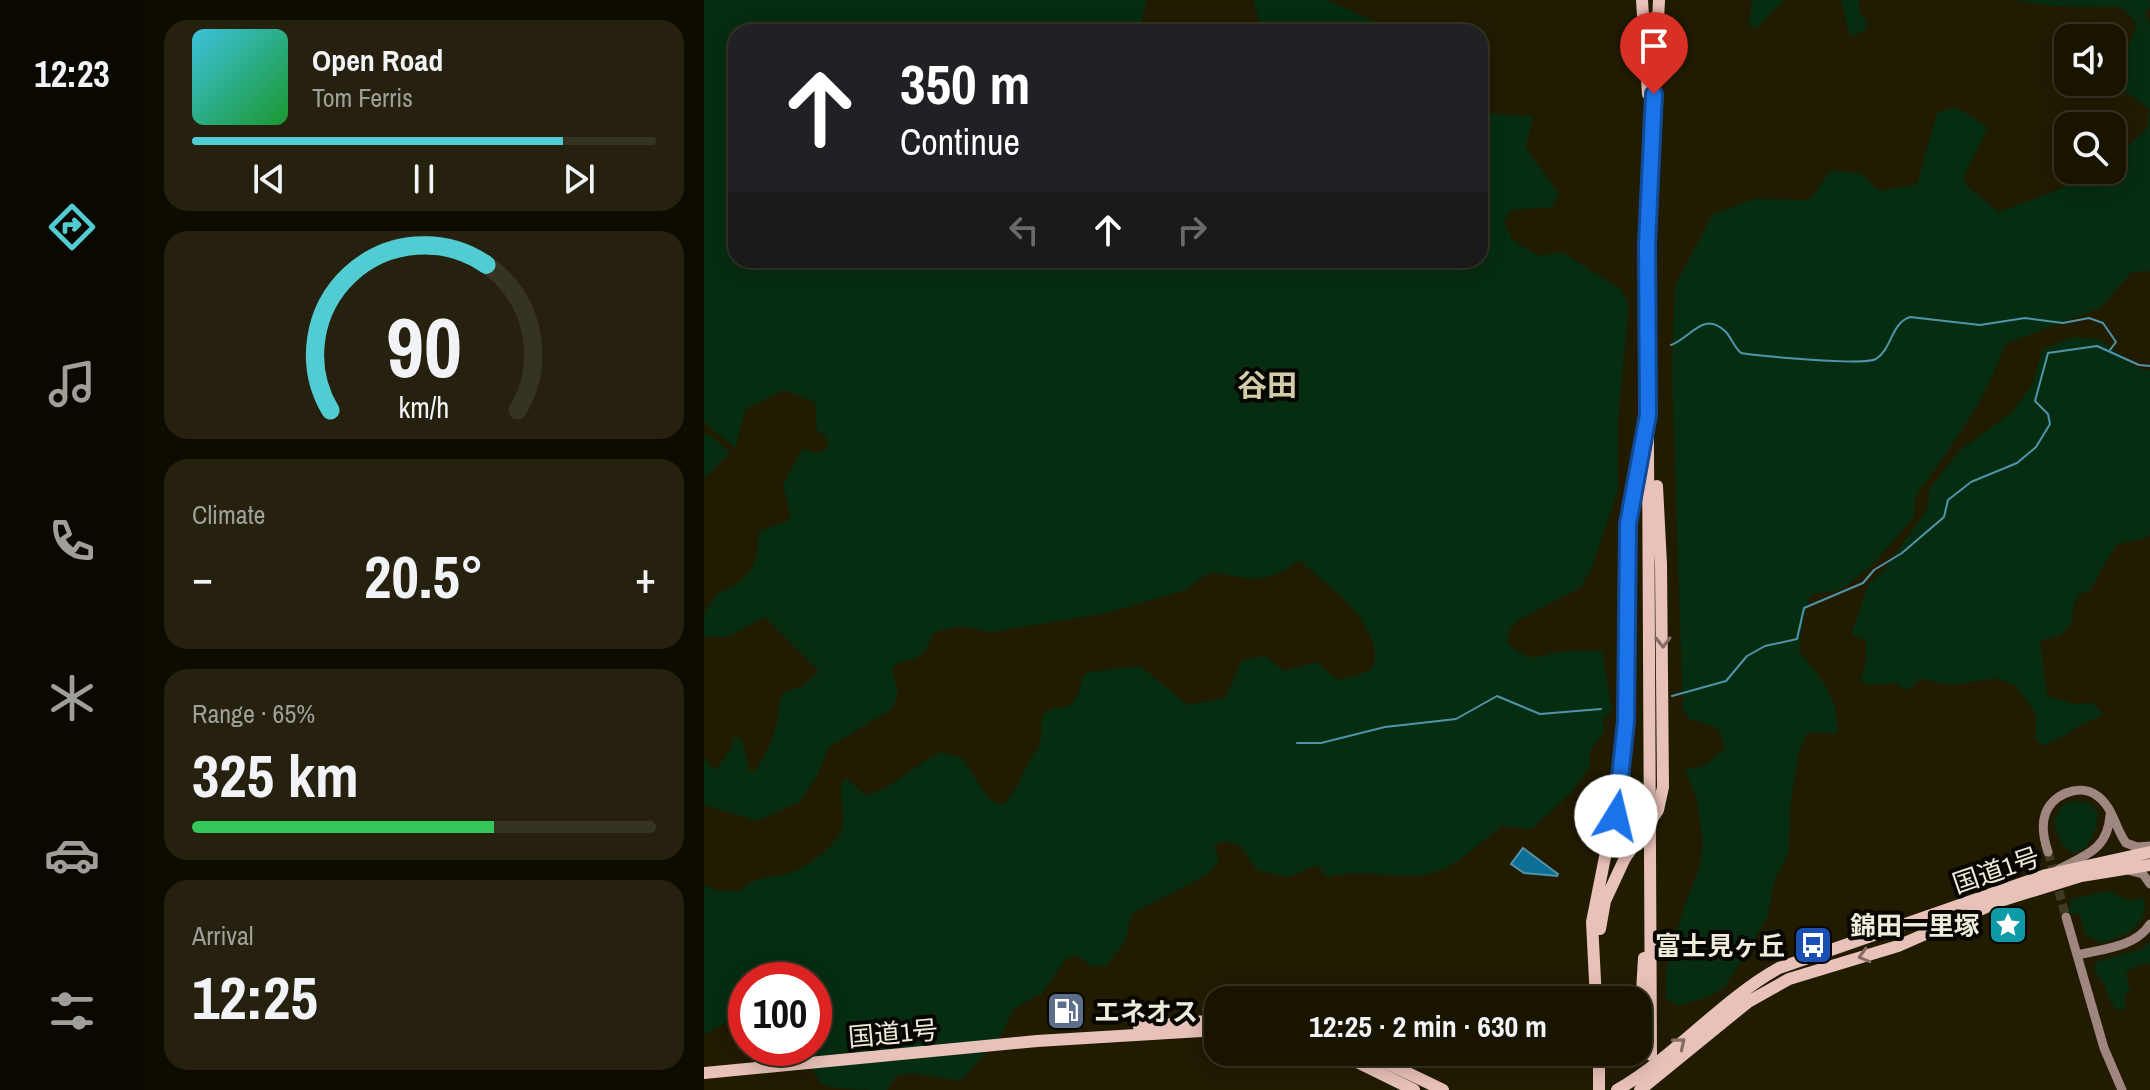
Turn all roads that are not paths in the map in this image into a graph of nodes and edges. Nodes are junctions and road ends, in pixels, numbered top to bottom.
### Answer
1 (1642, 0) edge
2 (1659, 0) edge
3 (1666, 0) edge
4 (1656, 63) junction
5 (1651, 125) junction
6 (1648, 415) junction
7 (1655, 565) junction
8 (2110, 812) junction
9 (2150, 846) edge
10 (2048, 852) tunnel mouth
11 (2150, 852) edge
12 (2150, 865) edge
13 (2107, 870) junction
14 (2046, 875) junction
15 (2150, 884) edge
16 (2066, 917) tunnel mouth
17 (2150, 924) edge
18 (2078, 955) junction
19 (1595, 986) edge
20 (1602, 986) edge
21 (1646, 986) edge
22 (1204, 1021) edge
23 (1204, 1031) edge
24 (1037, 1041) junction
25 (1370, 1066) edge
26 (1386, 1066) edge
27 (1599, 1066) edge
28 (1607, 1066) edge
29 (704, 1073) edge
30 (1419, 1087) edge
31 (1443, 1090) edge
32 (1599, 1090) edge
33 (1608, 1090) edge
34 (1617, 1090) edge
35 (1640, 1090) edge
36 (2122, 1090) edge

1 - 5 highway
2 - 4 highway
3 - 4 highway
4 - 5 highway
5 - 6 highway
6 - 7 highway
6 - 19 highway
7 -> 20 highway, bridge
7 - 21 highway
8 - 9 street
8 - 10 street
8 - 14 street
11 - 14 highway, 国道1号
12 - 13 highway, 国道1号
13 - 15 street
13 -> 35 highway, 国道1号
34 -> 14 highway, 国道1号
16 - 18 street
17 - 18 street
18 - 36 street
22 - 24 highway, 国道1号
23 - 24 highway, 国道1号
24 - 29 highway, 国道1号
25 - 30 highway
26 - 30 highway
27 - 32 highway
28 - 33 highway
30 - 31 highway

